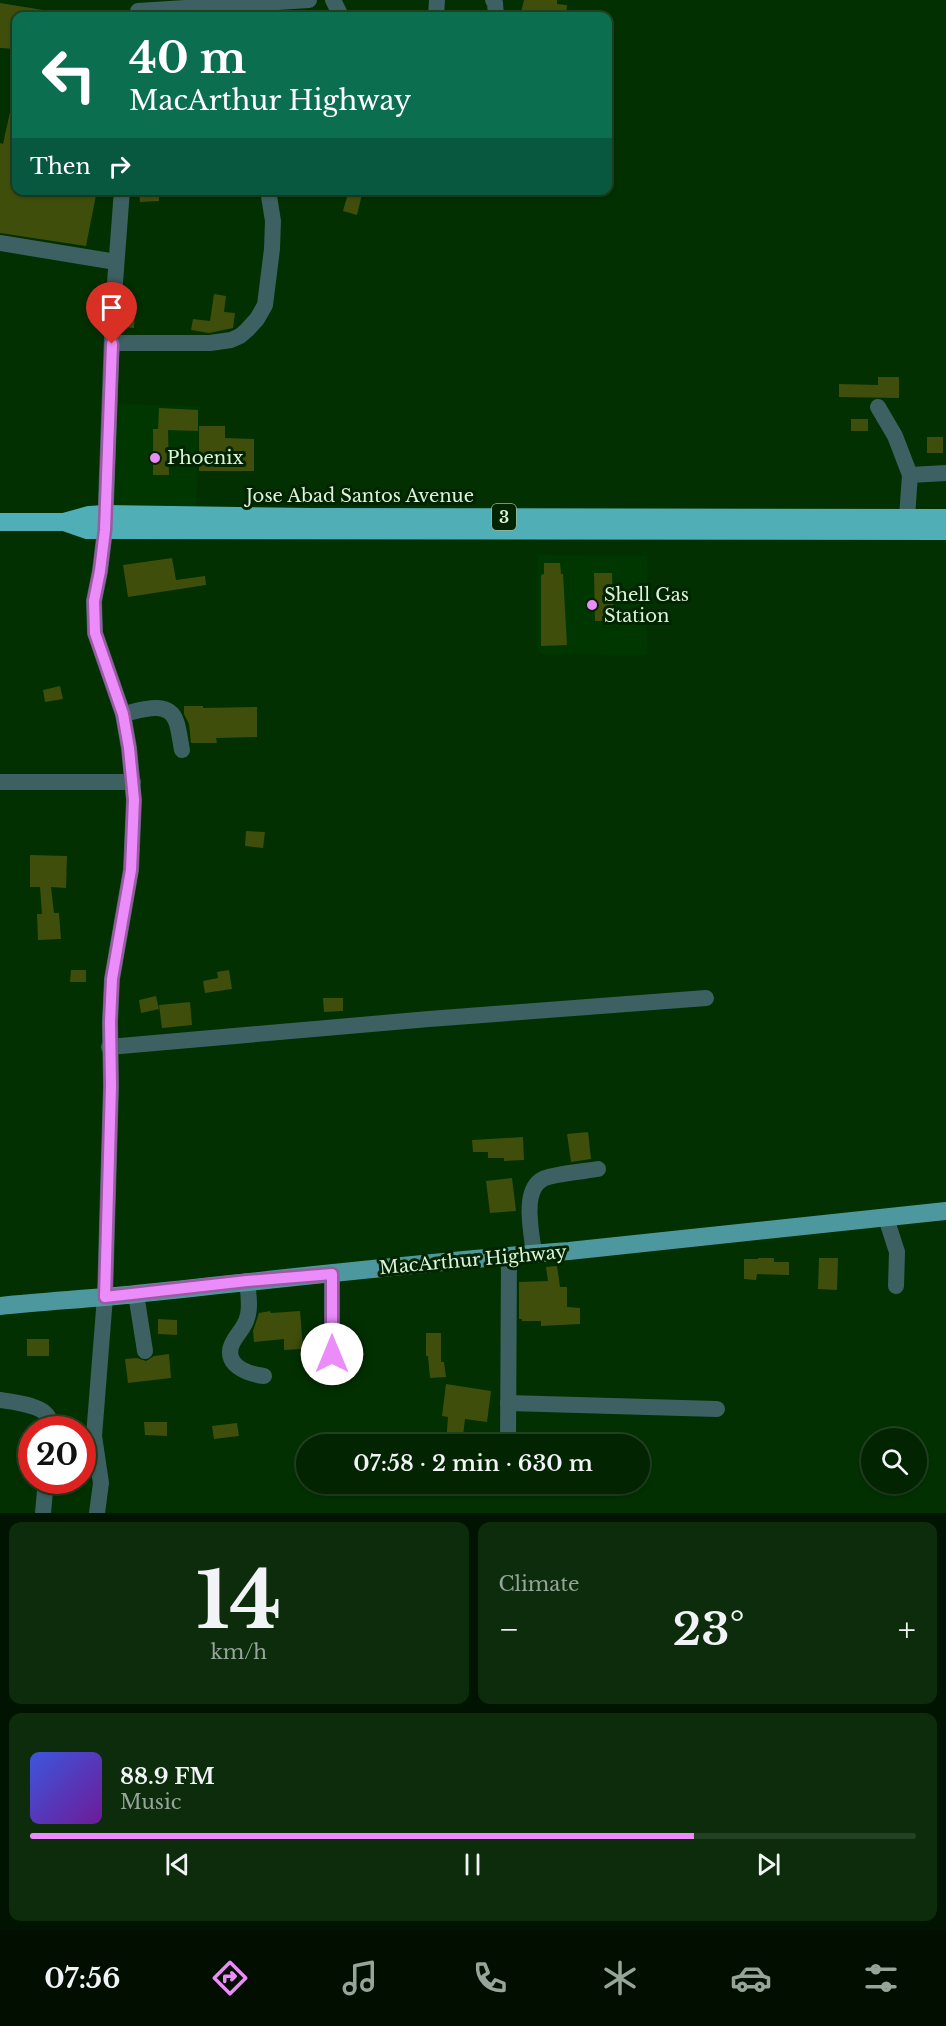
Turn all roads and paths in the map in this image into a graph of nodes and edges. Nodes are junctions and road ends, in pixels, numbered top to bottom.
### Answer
1 (309, 0) edge
2 (138, 9) edge
3 (122, 195) edge
4 (269, 195) edge
5 (0, 243) edge
6 (116, 262) junction
7 (112, 344) junction
8 (878, 407) dead end
9 (946, 473) edge
10 (910, 475) junction
11 (946, 518) edge
12 (0, 522) edge
13 (105, 522) junction
14 (907, 524) junction
15 (946, 531) edge
16 (123, 714) junction
17 (182, 750) dead end
18 (0, 782) edge
19 (134, 782) junction
20 (706, 998) dead end
21 (110, 1047) junction
22 (598, 1169) dead end
23 (946, 1211) edge
24 (886, 1218) junction
25 (534, 1254) junction
26 (509, 1256) junction
27 (332, 1274) junction
28 (247, 1281) junction
29 (896, 1286) dead end
30 (136, 1294) junction
31 (105, 1297) junction
32 (0, 1306) edge
33 (145, 1351) dead end
34 (332, 1374) dead end
35 (264, 1376) dead end
36 (0, 1400) edge
37 (508, 1403) junction
38 (717, 1409) dead end
39 (47, 1416) edge
40 (508, 1434) edge
41 (45, 1494) edge
42 (43, 1513) edge
43 (97, 1513) edge

1 - 2 street
3 - 6 street
4 - 7 street
5 - 6 street
6 - 7 street
7 - 13 street
8 - 10 street
9 - 10 street
10 - 14 street
11 - 14 highway, Jose Abad Santos Avenue / 3
12 - 13 highway, Jose Abad Santos Avenue / 3
13 - 14 highway, Jose Abad Santos Avenue / 3
13 - 16 street
14 - 15 highway, Jose Abad Santos Avenue / 3
16 - 17 street
16 - 19 street
18 - 19 street
19 - 21 street
20 - 21 street
21 - 31 street
22 - 25 street
23 - 24 main road, MacArthur Highway
24 - 25 main road, MacArthur Highway
24 - 29 street
25 - 26 main road, MacArthur Highway
26 - 27 main road, MacArthur Highway
26 - 37 street
27 - 28 main road, MacArthur Highway
27 - 34 street
28 - 30 main road, MacArthur Highway
28 - 35 street
30 - 31 main road, MacArthur Highway
30 - 33 street
31 - 32 main road, MacArthur Highway
31 - 43 street
36 - 39 street
37 - 38 street
37 - 40 street
41 - 42 street

